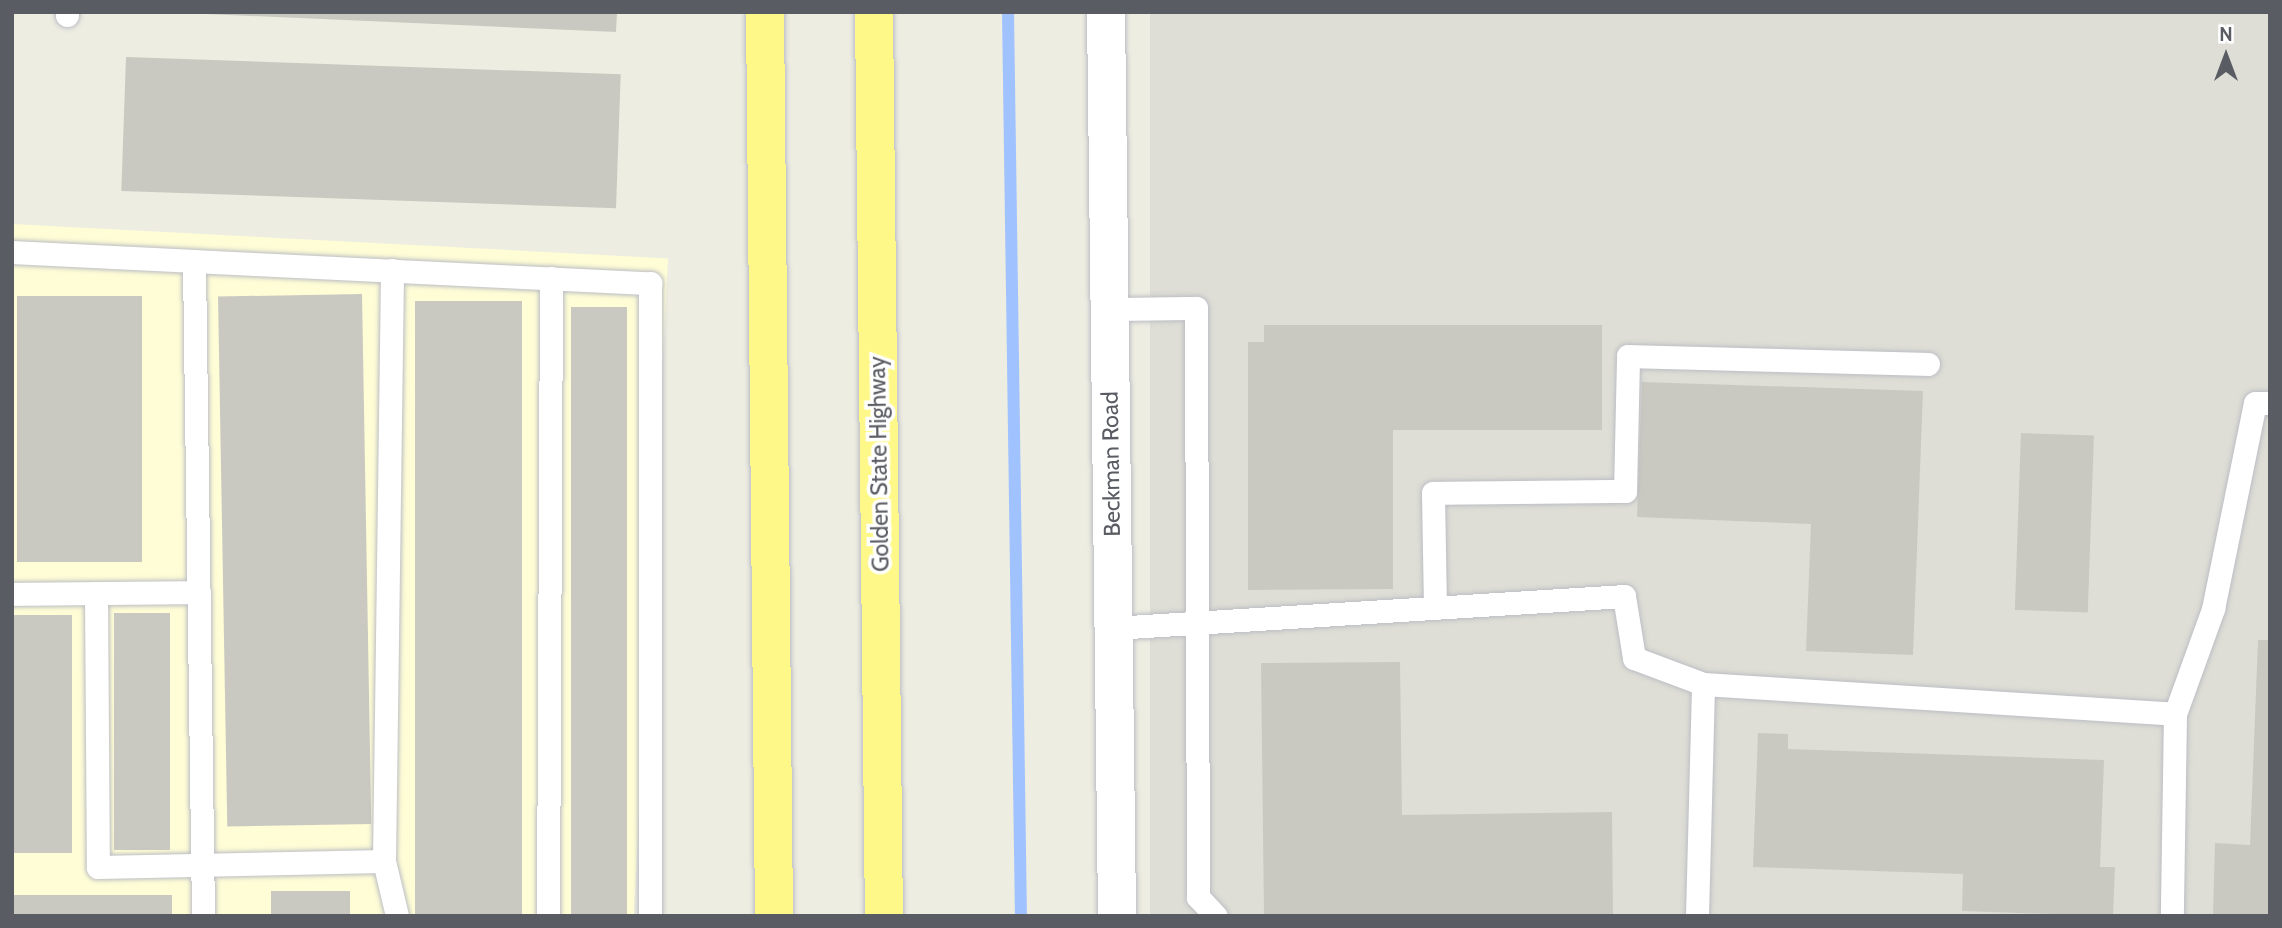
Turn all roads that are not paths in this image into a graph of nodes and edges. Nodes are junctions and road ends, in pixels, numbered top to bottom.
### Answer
1 (765, 12) edge
2 (874, 12) edge
3 (1106, 12) edge
4 (12, 252) edge
5 (194, 261) junction
6 (392, 270) junction
7 (551, 278) junction
8 (1109, 309) junction
9 (1928, 364) dead end
10 (2270, 404) edge
11 (199, 592) junction
12 (12, 593) edge
13 (96, 593) junction
14 (1435, 608) junction
15 (1194, 622) junction
16 (1113, 628) junction
17 (1703, 684) junction
18 (2175, 714) junction
19 (384, 861) junction
20 (203, 864) junction
21 (203, 916) edge
22 (397, 916) edge
23 (548, 916) edge
24 (650, 916) edge
25 (774, 916) edge
26 (884, 916) edge
27 (1117, 916) edge
28 (1216, 916) edge
29 (1697, 916) edge
30 (2172, 916) edge

1 - 25 highway
2 - 26 highway, Golden State Highway
3 - 8 street, Beckman Road
4 - 5 lane
5 - 6 lane
5 - 11 lane
6 - 7 lane
6 - 19 lane
7 - 23 lane
7 - 24 lane
8 - 15 lane
8 - 16 street, Beckman Road
9 - 14 lane
10 - 18 lane
11 - 13 lane
11 - 20 lane
12 - 13 lane
13 - 20 lane
14 - 15 lane
14 - 17 lane
15 - 16 lane
15 - 28 lane
16 - 27 street, Beckman Road
17 - 18 lane
17 - 29 lane
18 - 30 lane
19 - 20 lane
19 - 22 lane
20 - 21 lane

